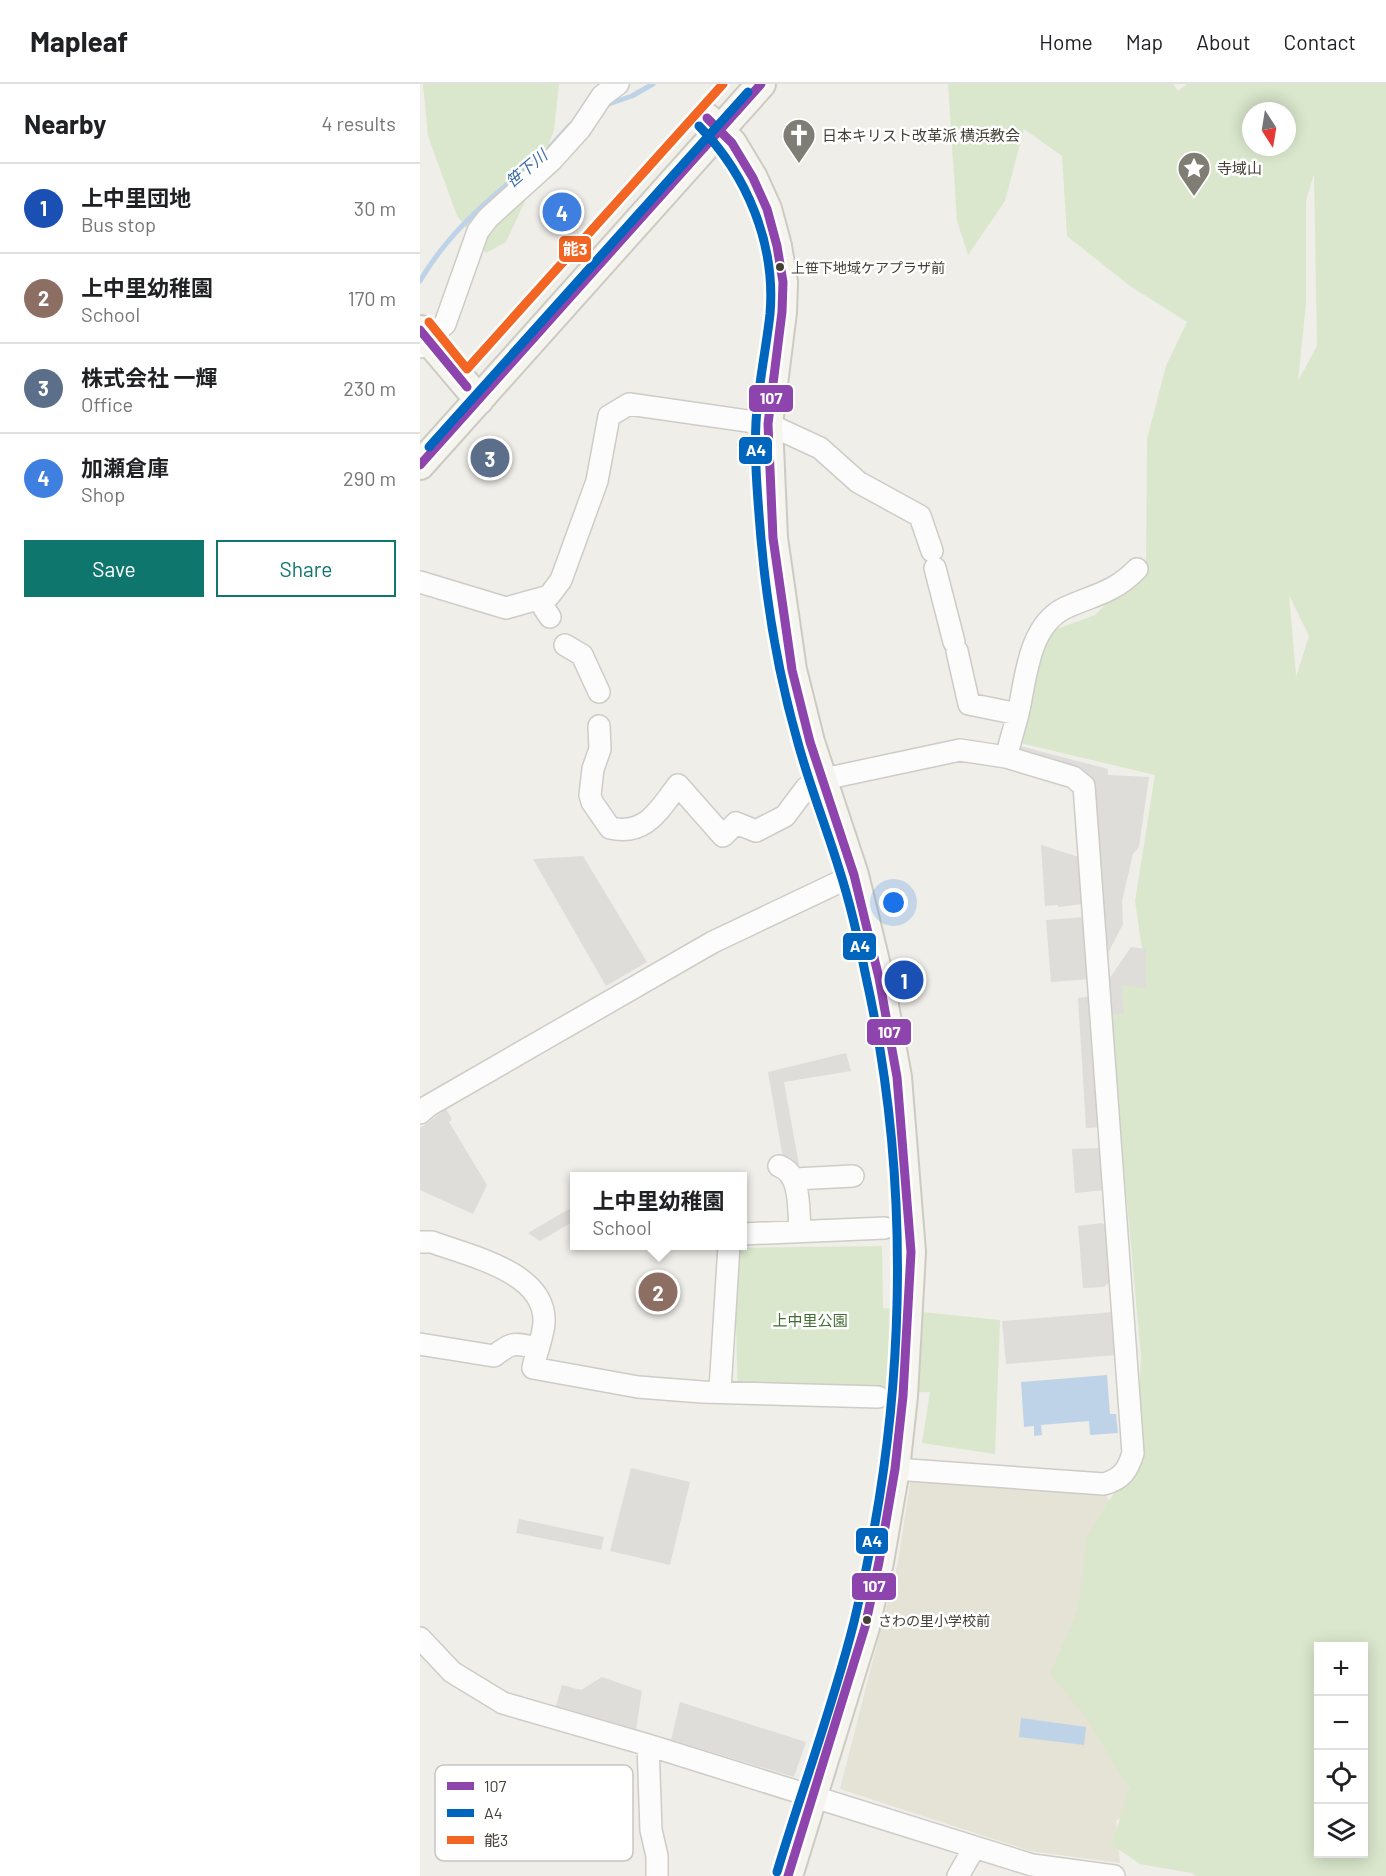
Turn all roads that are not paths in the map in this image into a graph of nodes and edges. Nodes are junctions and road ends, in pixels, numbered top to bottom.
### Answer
1 (739, 84) edge
2 (761, 84) edge
3 (610, 90) edge
4 (713, 125) junction
5 (423, 340) edge
6 (473, 394) junction
7 (768, 424) junction
8 (420, 439) edge
9 (420, 465) edge
10 (1137, 569) dead end
11 (420, 582) edge
12 (566, 645) dead end
13 (599, 692) dead end
14 (1018, 714) junction
15 (599, 726) dead end
16 (1006, 758) junction
17 (824, 779) junction
18 (854, 875) junction
19 (420, 1113) edge
20 (853, 1176) dead end
21 (885, 1228) dead end
22 (800, 1230) junction
23 (747, 1234) edge
24 (420, 1242) edge
25 (729, 1250) edge
26 (420, 1344) edge
27 (538, 1348) junction
28 (720, 1390) junction
29 (878, 1397) dead end
30 (895, 1469) junction
31 (420, 1638) edge
32 (648, 1745) junction
33 (813, 1798) junction
34 (974, 1848) junction
35 (657, 1876) edge
36 (788, 1876) edge
37 (958, 1876) edge
38 (1114, 1876) edge

1 - 4 street
2 - 4 street
3 - 5 street
4 - 6 street
4 - 7 street
5 - 6 street
6 - 8 street
6 - 9 street
7 - 11 street
7 - 14 street
7 - 17 street
10 - 14 street
12 - 13 street
14 - 16 street
15 - 17 street
16 - 17 street
16 - 30 street
17 - 18 street
18 - 19 street
18 - 30 street
20 - 22 street
21 - 22 street
22 - 23 street
24 - 27 street
25 - 28 street
26 - 27 street
27 - 28 street
28 - 29 street
30 - 33 street
31 - 32 street
32 - 33 street
32 - 35 street
33 - 34 street
33 - 36 street
34 - 37 street
34 - 38 street

